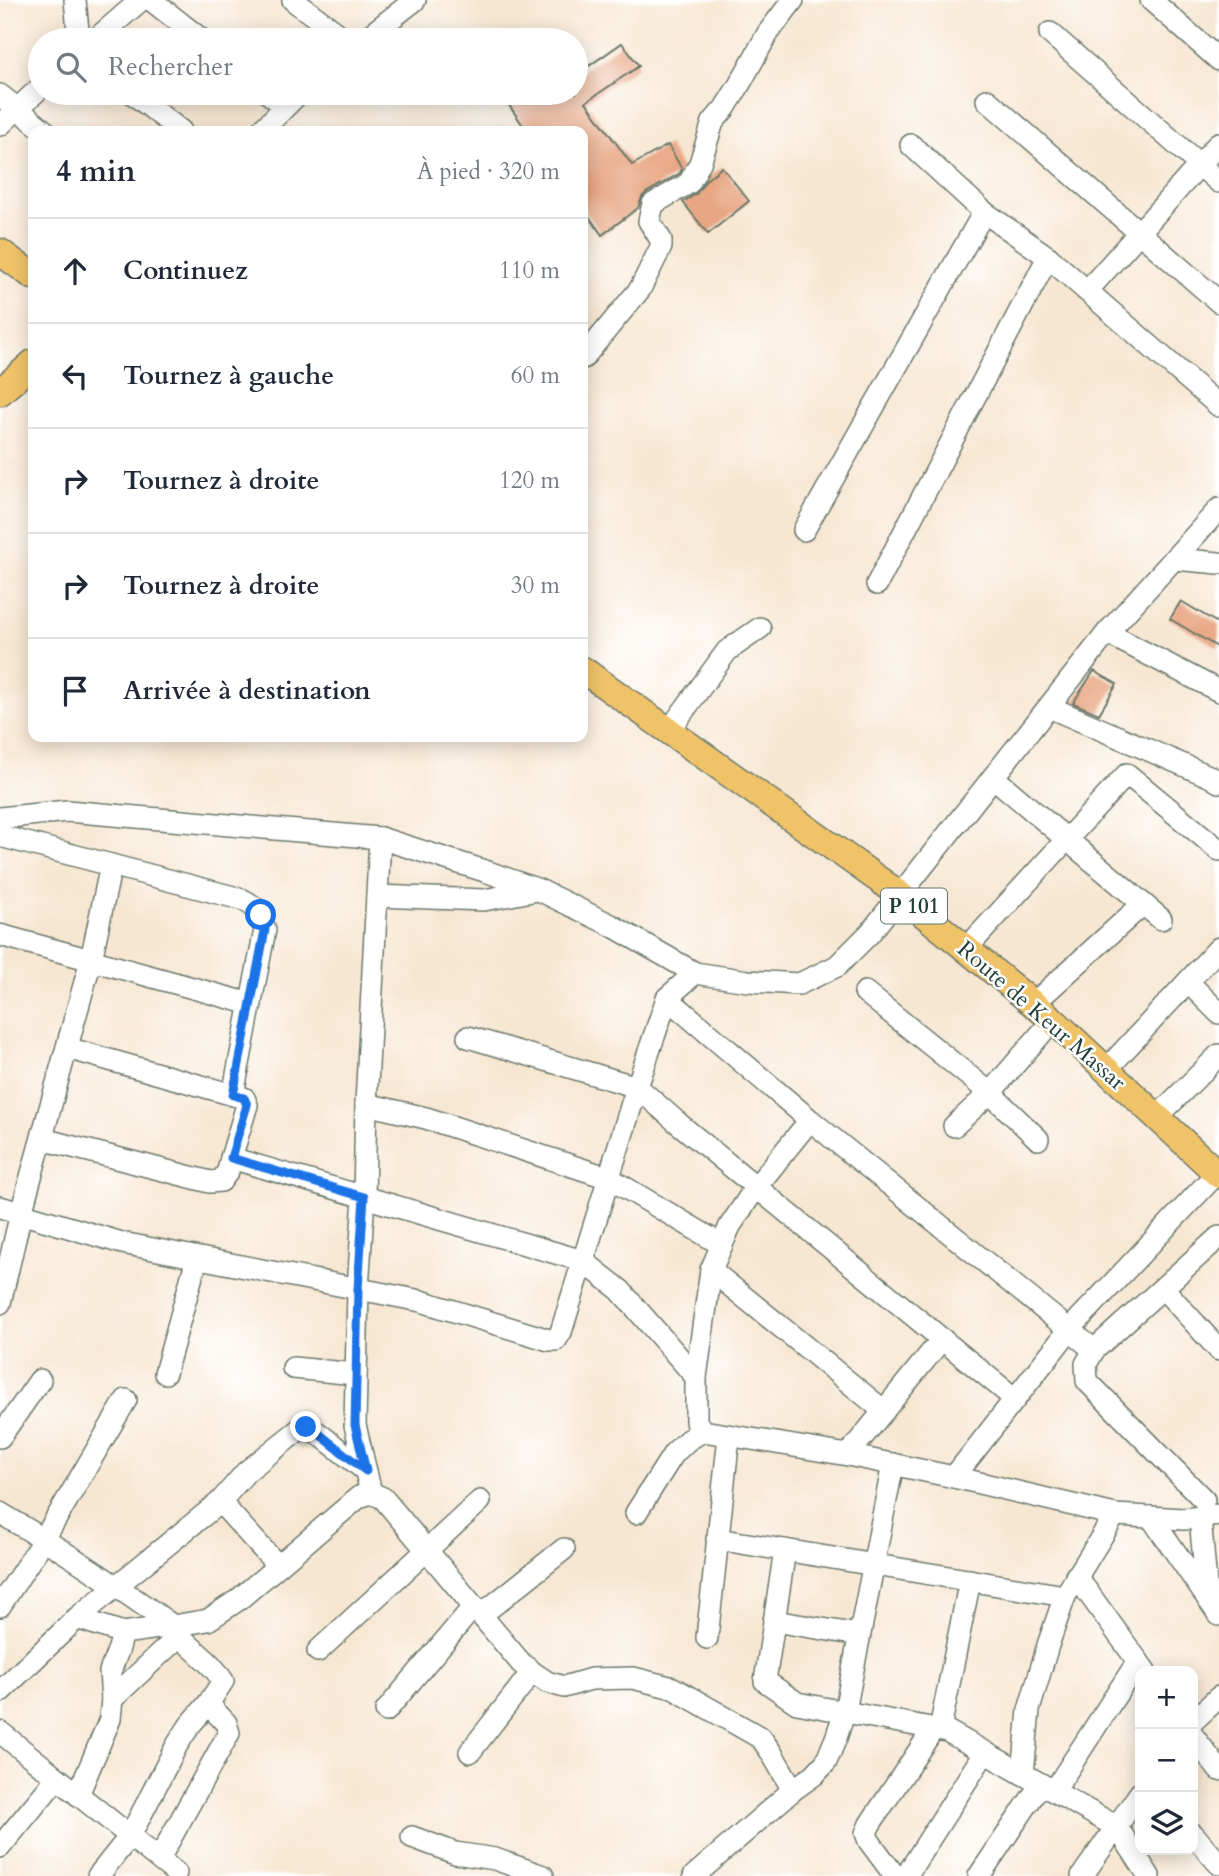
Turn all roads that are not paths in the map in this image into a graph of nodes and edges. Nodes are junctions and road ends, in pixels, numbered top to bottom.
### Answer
1 (66, 0) edge
2 (75, 0) edge
3 (141, 0) edge
4 (151, 0) edge
5 (293, 0) edge
6 (415, 0) edge
7 (793, 0) edge
8 (1151, 0) edge
9 (78, 28) edge
10 (109, 28) edge
11 (187, 28) edge
12 (330, 28) edge
13 (379, 28) edge
14 (1050, 33) dead end
15 (1219, 60) edge
16 (28, 93) edge
17 (987, 100) dead end
18 (8, 102) edge
19 (147, 105) edge
20 (286, 105) edge
21 (0, 125) edge
22 (39, 126) edge
23 (175, 126) edge
24 (266, 126) edge
25 (1219, 143) edge
26 (911, 145) dead end
27 (1199, 165) junction
28 (1219, 182) edge
29 (984, 212) junction
30 (1139, 232) junction
31 (0, 253) edge
32 (1048, 257) junction
33 (28, 273) edge
34 (1087, 291) junction
35 (1219, 302) edge
36 (588, 352) edge
37 (28, 367) edge
38 (0, 392) edge
39 (1219, 406) edge
40 (1219, 509) edge
41 (804, 530) dead end
42 (1174, 559) junction
43 (1219, 563) edge
44 (877, 584) dead end
45 (760, 628) dead end
46 (1107, 633) junction
47 (588, 674) edge
48 (1219, 691) edge
49 (1049, 706) junction
50 (669, 731) junction
51 (993, 777) junction
52 (1219, 782) edge
53 (0, 818) edge
54 (0, 836) edge
55 (380, 838) junction
56 (1067, 839) junction
57 (1219, 850) edge
58 (111, 865) junction
59 (539, 890) junction
60 (899, 894) junction
61 (377, 897) junction
62 (1143, 904) junction
63 (1161, 919) dead end
64 (0, 935) edge
65 (1219, 948) edge
66 (966, 949) junction
67 (91, 960) junction
68 (695, 973) junction
69 (1188, 982) junction
70 (864, 992) dead end
71 (667, 998) junction
72 (251, 1004) junction
73 (1042, 1012) junction
74 (1219, 1013) edge
75 (468, 1037) dead end
76 (67, 1048) junction
77 (1219, 1055) edge
78 (1106, 1070) junction
79 (637, 1087) junction
80 (990, 1093) junction
81 (233, 1095) junction
82 (366, 1104) junction
83 (1157, 1117) junction
84 (810, 1120) junction
85 (954, 1126) dead end
86 (42, 1139) junction
87 (1038, 1139) dead end
88 (231, 1158) junction
89 (1218, 1174) edge
90 (609, 1178) junction
91 (756, 1187) junction
92 (364, 1197) junction
93 (0, 1206) edge
94 (21, 1213) junction
95 (1219, 1237) edge
96 (722, 1245) junction
97 (197, 1258) junction
98 (583, 1261) junction
99 (712, 1270) junction
100 (1163, 1288) junction
101 (358, 1289) junction
102 (0, 1303) edge
103 (1069, 1330) junction
104 (942, 1339) junction
105 (1094, 1350) junction
106 (1219, 1350) edge
107 (293, 1367) dead end
108 (165, 1373) dead end
109 (356, 1374) junction
110 (696, 1377) junction
111 (40, 1380) dead end
112 (1014, 1399) junction
113 (126, 1400) dead end
114 (884, 1411) junction
115 (703, 1431) junction
116 (729, 1436) junction
117 (0, 1437) edge
118 (848, 1455) junction
119 (893, 1464) junction
120 (366, 1471) junction
121 (954, 1477) junction
122 (371, 1493) junction
123 (481, 1501) dead end
124 (220, 1502) junction
125 (1205, 1507) edge
126 (0, 1513) edge
127 (636, 1513) dead end
128 (1115, 1515) junction
129 (1151, 1517) junction
130 (44, 1539) junction
131 (717, 1539) junction
132 (564, 1549) dead end
133 (427, 1550) junction
134 (785, 1550) junction
135 (873, 1564) junction
136 (278, 1566) junction
137 (1076, 1576) junction
138 (970, 1580) junction
139 (117, 1586) junction
140 (1065, 1595) junction
141 (0, 1606) edge
142 (1213, 1607) edge
143 (477, 1611) junction
144 (77, 1618) junction
145 (774, 1620) junction
146 (176, 1631) junction
147 (123, 1633) junction
148 (859, 1635) junction
149 (707, 1638) dead end
150 (318, 1651) dead end
151 (1142, 1666) edge
152 (532, 1672) junction
153 (1135, 1674) edge
154 (0, 1692) edge
155 (1219, 1697) edge
156 (112, 1699) junction
157 (208, 1704) junction
158 (845, 1711) junction
159 (386, 1712) dead end
160 (1198, 1716) edge
161 (937, 1729) junction
162 (0, 1732) edge
163 (1198, 1742) edge
164 (470, 1752) dead end
165 (985, 1752) junction
166 (1219, 1770) edge
167 (57, 1777) junction
168 (1039, 1783) junction
169 (793, 1790) junction
170 (78, 1795) junction
171 (1135, 1800) edge
172 (1117, 1827) junction
173 (130, 1836) junction
174 (412, 1837) dead end
175 (1198, 1840) edge
176 (2, 1841) edge
177 (159, 1859) junction
178 (1219, 1864) edge
179 (491, 1868) edge
180 (176, 1873) dead end
181 (98, 1876) edge
182 (543, 1876) edge
183 (694, 1876) edge
184 (895, 1876) edge
185 (906, 1876) edge
186 (979, 1876) edge
187 (1082, 1876) edge
188 (1150, 1876) edge

1 - 2 street
2 - 9 street
3 - 10 street
4 - 11 street
5 - 12 street
6 - 13 street
7 - 36 street
8 - 15 street
14 - 27 street
16 - 18 street
17 - 30 street
18 - 21 street
18 - 22 street
19 - 23 street
20 - 24 street
25 - 27 street
26 - 29 street
27 - 28 street
27 - 30 street
29 - 32 street
29 - 41 street
30 - 34 street
30 - 35 street
31 - 33 main road
32 - 34 street
32 - 44 street
34 - 39 street
37 - 38 main road
40 - 42 street
42 - 43 street
42 - 46 street
45 - 50 street
46 - 48 street
46 - 49 street
47 - 50 main road, Route de Keur Massar / P 101
49 - 51 street
49 - 52 street
50 - 60 main road, Route de Keur Massar / P 101
51 - 56 street
51 - 60 street
53 - 55 street
54 - 58 street
55 - 59 street
55 - 61 street
56 - 57 street
56 - 62 street
56 - 66 street
58 - 67 street
58 - 72 street
59 - 61 street
59 - 68 street
60 - 66 main road, Route de Keur Massar / P 101
60 - 68 street
61 - 82 street
62 - 63 street
62 - 73 street
64 - 67 street
65 - 69 street
66 - 73 main road, Route de Keur Massar / P 101
67 - 72 street
67 - 76 street
68 - 71 street
69 - 74 street
69 - 78 street
70 - 80 street
71 - 79 street
71 - 84 street
72 - 81 street
73 - 78 main road, Route de Keur Massar / P 101
73 - 80 street
75 - 79 street
76 - 81 street
76 - 86 street
77 - 83 street
78 - 83 main road, Route de Keur Massar / P 101
79 - 90 street
79 - 91 street
80 - 85 street
80 - 87 street
81 - 88 street
82 - 90 street
82 - 92 street
83 - 89 main road, Route de Keur Massar / P 101
84 - 91 street
84 - 103 street
86 - 88 street
86 - 94 street
88 - 92 street
89 - 103 street
90 - 96 street
90 - 98 street
91 - 96 street
91 - 104 street
92 - 98 street
92 - 101 street
93 - 94 street
94 - 97 street
94 - 102 street
95 - 100 street
96 - 99 street
97 - 101 street
97 - 108 street
98 - 101 street
98 - 110 street
99 - 110 street
99 - 114 street
100 - 105 street
100 - 106 street
101 - 109 street
103 - 105 street
103 - 112 street
104 - 112 street
104 - 114 street
105 - 125 street
107 - 109 street
109 - 120 street
110 - 115 street
111 - 117 street
112 - 121 street
113 - 130 street
114 - 118 street
115 - 116 street
115 - 127 street
116 - 118 street
116 - 131 street
118 - 119 street
119 - 121 street
119 - 135 street
120 - 122 street
120 - 124 street
121 - 128 street
122 - 133 street
122 - 136 street
123 - 133 street
124 - 136 street
124 - 139 street
125 - 129 street
125 - 142 street
126 - 130 street
128 - 129 street
128 - 137 street
129 - 142 street
130 - 139 street
130 - 141 street
131 - 134 street
131 - 149 street
132 - 143 street
133 - 143 street
133 - 150 street
134 - 135 street
134 - 145 street
135 - 138 street
135 - 148 street
136 - 146 street
137 - 140 street
137 - 151 street
138 - 140 street
138 - 161 street
139 - 144 street
139 - 146 street
140 - 168 street
143 - 152 street
143 - 159 street
144 - 147 street
144 - 154 street
145 - 148 street
145 - 158 street
146 - 147 street
146 - 156 street
146 - 157 street
147 - 156 street
148 - 158 street
152 - 164 street
152 - 169 street
153 - 168 street
155 - 160 street
156 - 170 street
157 - 173 street
157 - 177 street
158 - 161 street
158 - 169 street
161 - 165 street
161 - 184 street
162 - 167 street
163 - 166 street
165 - 168 street
165 - 185 street
167 - 170 street
167 - 176 street
168 - 172 street
168 - 186 street
169 - 183 street
170 - 173 street
171 - 172 street
172 - 187 street
172 - 188 street
173 - 177 street
173 - 181 street
174 - 179 street
175 - 178 street
177 - 180 street
179 - 182 street

